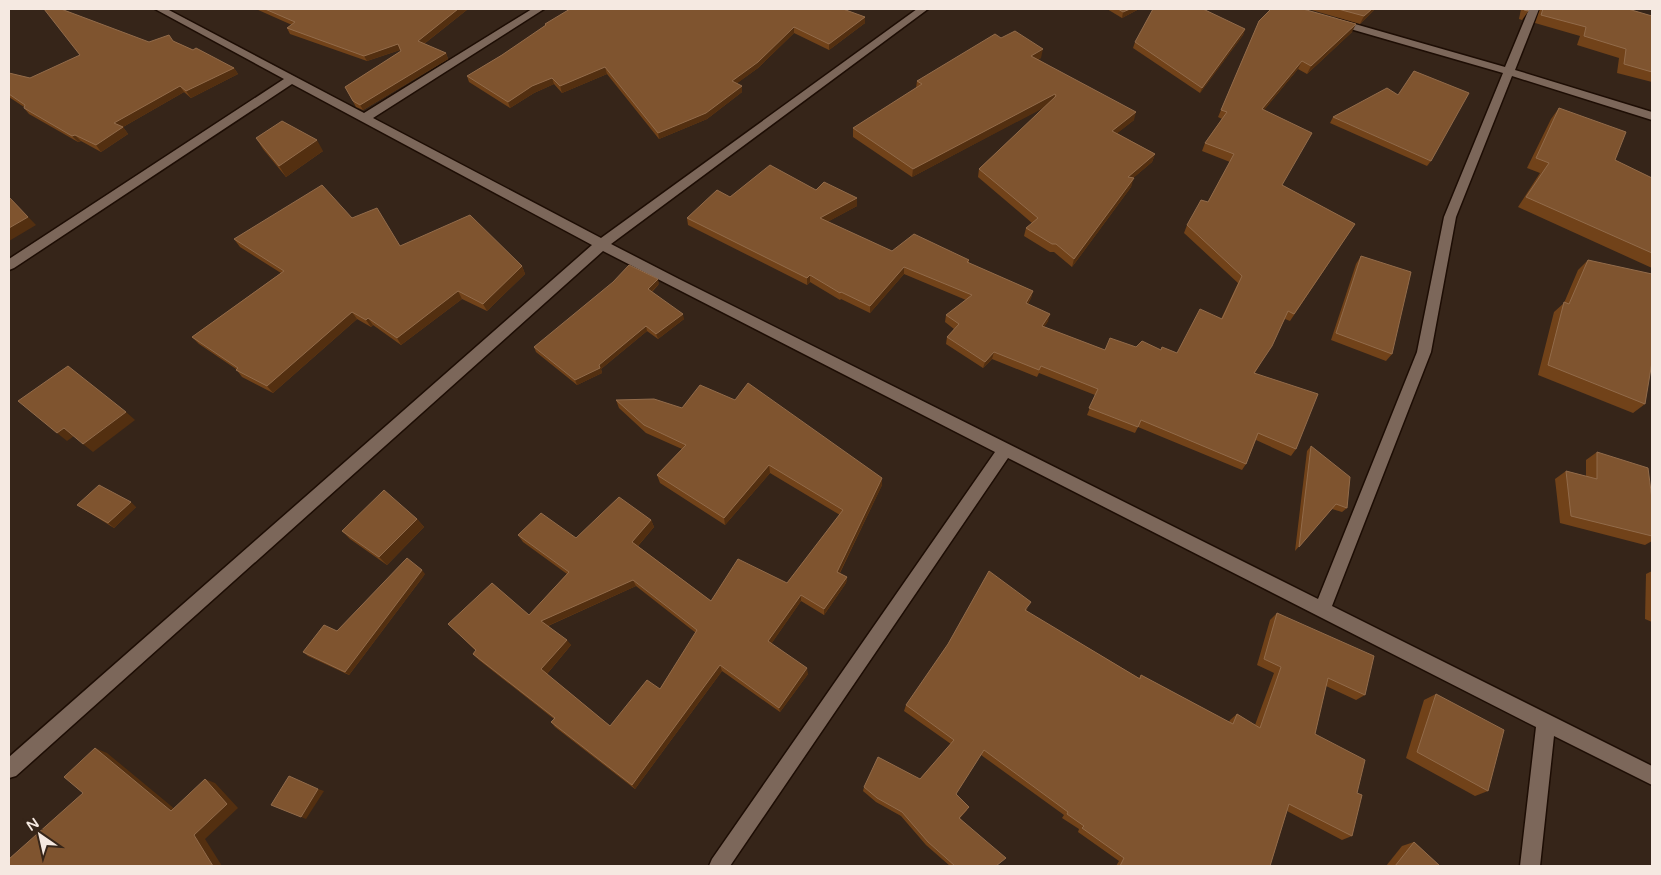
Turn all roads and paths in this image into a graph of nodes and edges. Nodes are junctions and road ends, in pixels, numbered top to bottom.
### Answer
1 (160, 9) edge
2 (538, 9) edge
3 (923, 9) edge
4 (1534, 9) edge
5 (1330, 20) edge
6 (1508, 71) junction
7 (292, 79) junction
8 (1652, 116) edge
9 (364, 118) junction
10 (602, 244) junction
11 (9, 265) edge
12 (1006, 450) junction
13 (1322, 610) junction
14 (1546, 722) junction
15 (9, 769) edge
16 (1652, 776) edge
17 (719, 866) edge
18 (1530, 866) edge

1 - 7 street
2 - 9 street
3 - 10 street
4 - 6 street
5 - 6 street
6 - 8 street
6 - 13 street
7 - 9 street
7 - 11 street
9 - 10 street
10 - 12 street
10 - 15 street
12 - 13 street
12 - 17 street
13 - 14 street
14 - 16 street
14 - 18 street

